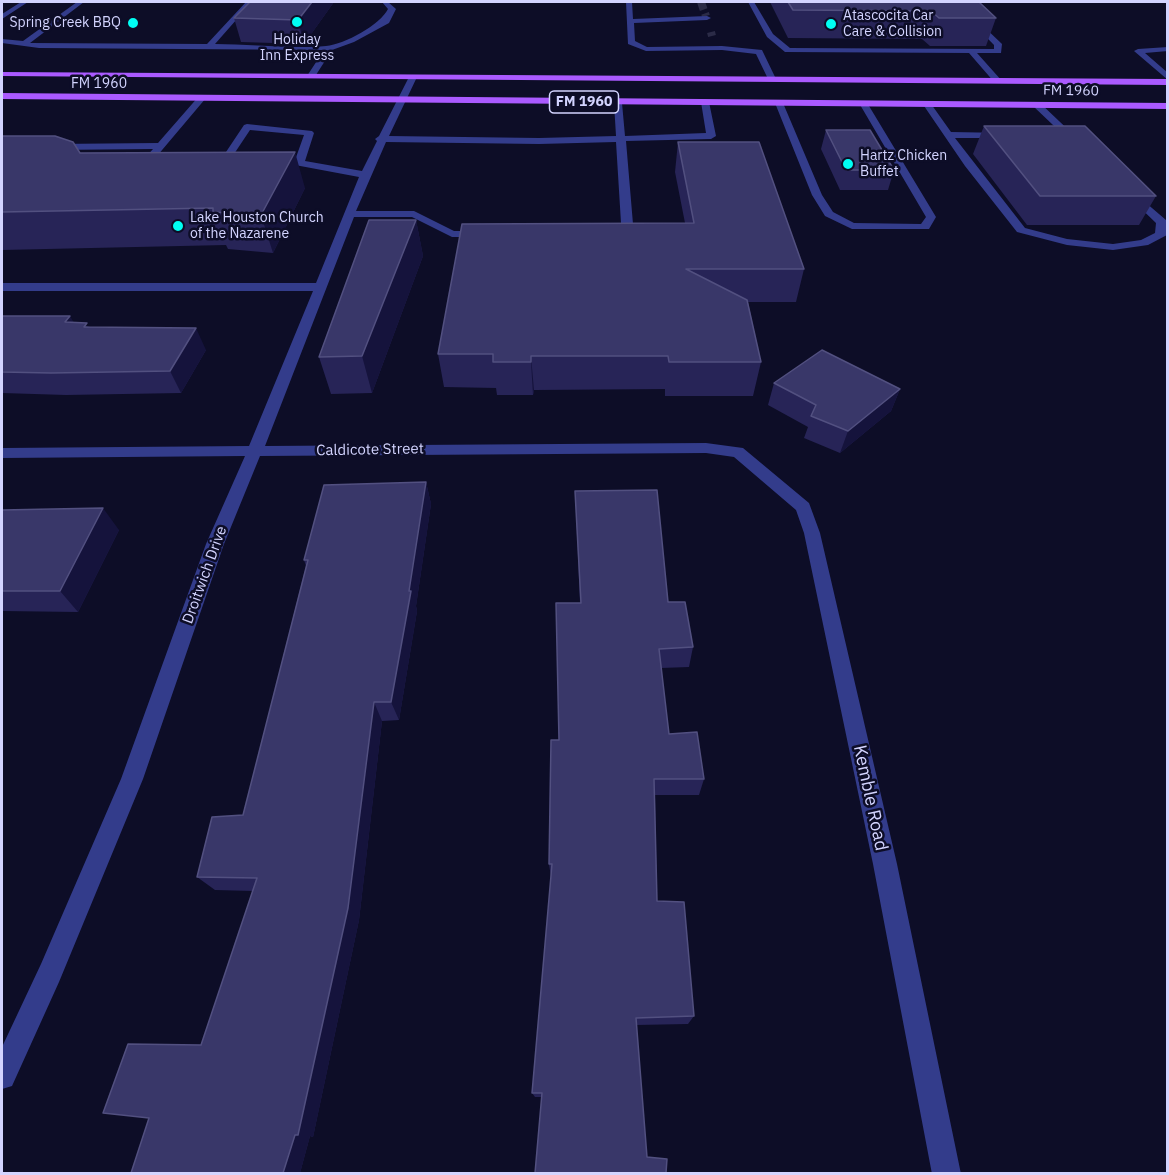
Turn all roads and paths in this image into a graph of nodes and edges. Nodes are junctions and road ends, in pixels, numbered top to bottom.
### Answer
1 (25, 2) edge
2 (81, 2) edge
3 (249, 2) edge
4 (384, 2) edge
5 (629, 2) edge
6 (751, 2) edge
7 (955, 2) edge
8 (2, 17) edge
9 (707, 19) dead end
10 (630, 21) junction
11 (712, 36) tunnel mouth
12 (2, 41) edge
13 (26, 42) junction
14 (209, 46) junction
15 (329, 48) junction
16 (722, 48) junction
17 (1167, 49) edge
18 (788, 50) junction
19 (759, 52) junction
20 (972, 52) junction
21 (2, 74) edge
22 (311, 76) junction
23 (413, 77) junction
24 (1167, 78) edge
25 (772, 79) junction
26 (998, 81) junction
27 (1167, 82) edge
28 (2, 96) edge
29 (202, 98) junction
30 (400, 101) junction
31 (705, 102) junction
32 (618, 103) junction
33 (779, 103) junction
34 (863, 103) junction
35 (926, 103) junction
36 (1036, 104) junction
37 (1167, 106) edge
38 (948, 135) junction
39 (1014, 135) edge
40 (621, 139) junction
41 (380, 140) junction
42 (159, 146) junction
43 (47, 147) edge
44 (1085, 150) edge
45 (205, 158) edge
46 (171, 159) edge
47 (365, 175) junction
48 (1120, 182) edge
49 (350, 214) junction
50 (594, 233) edge
51 (500, 234) edge
52 (2, 287) edge
53 (322, 287) junction
54 (255, 451) junction
55 (738, 452) joint
56 (2, 453) edge
57 (2, 1076) edge
58 (947, 1173) edge

1 - 8 street
2 - 13 street
3 - 14 street
4 - 15 street
5 - 10 street
6 - 18 street
7 - 20 street
9 - 10 street
10 - 16 street
11 - 16 street
12 - 13 street
13 - 14 street
14 - 15 street
15 - 22 street
16 - 19 street
17 - 24 street
18 - 19 street
18 - 20 street
19 - 25 street
20 - 26 street
21 - 22 main road, FM 1960 / FM 1960
22 - 23 main road, FM 1960 / FM 1960
23 - 25 main road, FM 1960 / FM 1960
23 - 30 street, Droitwich Drive
25 - 26 main road, FM 1960 / FM 1960
26 - 27 main road, FM 1960 / FM 1960
28 - 29 main road, FM 1960 / FM 1960
29 - 30 main road, FM 1960 / FM 1960
29 - 42 street
30 - 32 main road, FM 1960 / FM 1960
30 - 41 street, Droitwich Drive
31 - 32 main road, FM 1960 / FM 1960
31 - 33 main road, FM 1960 / FM 1960
31 - 40 street
32 - 40 street
33 - 34 main road, FM 1960 / FM 1960
33 - 34 street
34 - 35 main road, FM 1960 / FM 1960
35 - 36 main road, FM 1960 / FM 1960
35 - 38 street
36 - 37 main road, FM 1960 / FM 1960
36 - 44 street
38 - 39 street
38 - 48 street
40 - 41 street
40 - 50 street
41 - 47 street, Droitwich Drive
42 - 43 street
42 - 46 street
45 - 47 street
47 - 49 street, Droitwich Drive
49 - 51 street
49 - 53 street, Droitwich Drive
52 - 53 street
53 - 54 street, Droitwich Drive
54 - 55 street, Caldicote Street
54 - 56 street, Caldicote Street
54 - 57 street, Droitwich Drive
55 - 58 street, Kemble Road

